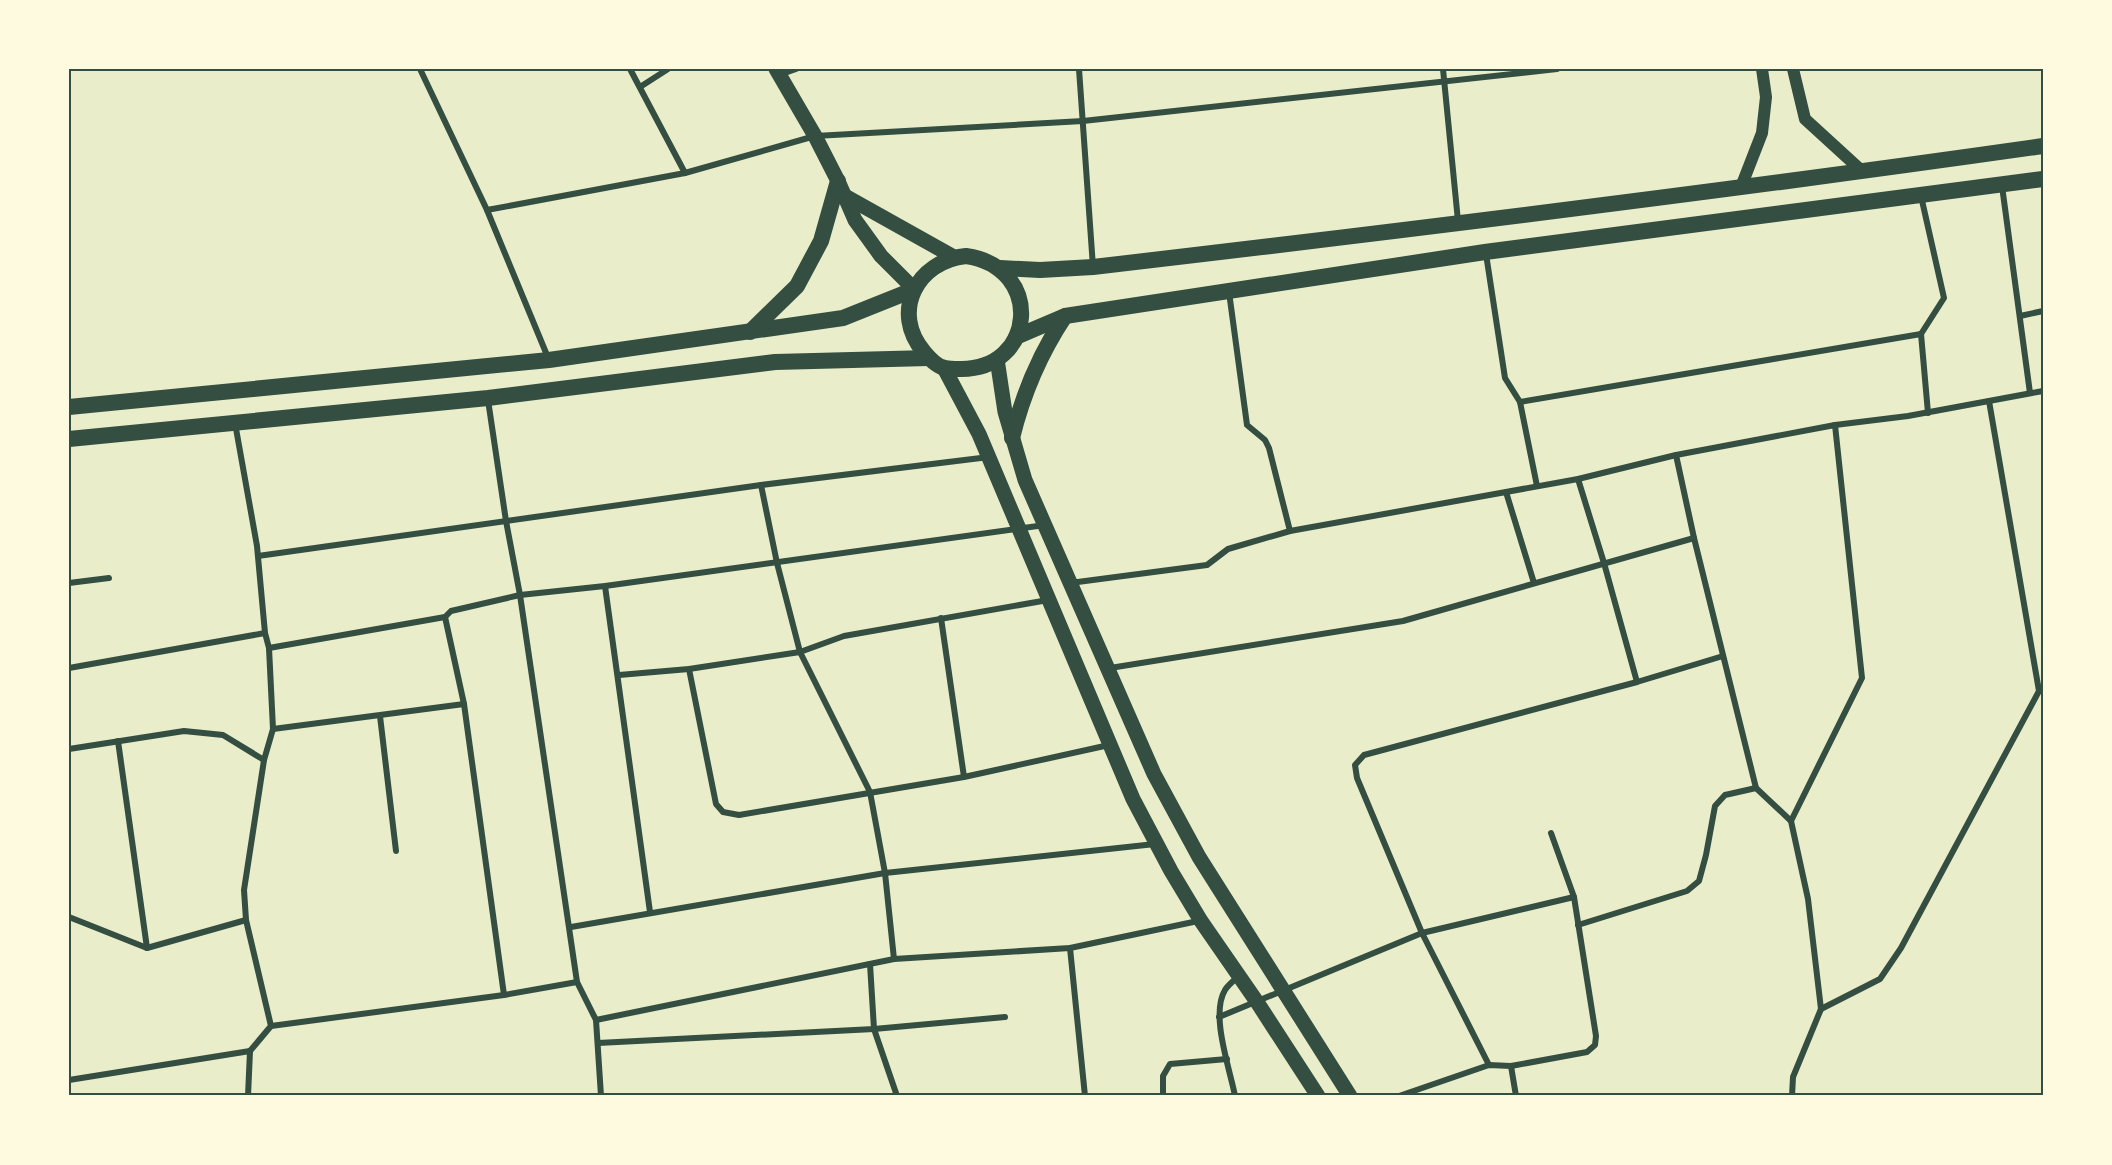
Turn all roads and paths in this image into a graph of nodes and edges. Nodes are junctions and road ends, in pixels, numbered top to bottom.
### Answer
1 (420, 69) edge
2 (630, 69) edge
3 (668, 69) edge
4 (796, 69) edge
5 (1079, 69) edge
6 (1443, 69) edge
7 (1557, 69) edge
8 (1762, 69) edge
9 (1793, 69) edge
10 (777, 72) edge
11 (1444, 81) junction
12 (639, 87) junction
13 (1083, 121) junction
14 (815, 136) junction
15 (2043, 146) edge
16 (1863, 172) junction
17 (685, 173) junction
18 (2043, 179) edge
19 (2002, 185) junction
20 (1741, 187) junction
21 (841, 189) junction
22 (1921, 195) junction
23 (487, 210) junction
24 (1458, 224) junction
25 (1485, 252) junction
26 (954, 257) junction
27 (1093, 267) junction
28 (999, 268) junction
29 (913, 289) junction
30 (1229, 291) junction
31 (2043, 311) edge
32 (1065, 316) junction
33 (2020, 316) junction
34 (750, 332) junction
35 (1921, 334) junction
36 (1016, 337) junction
37 (929, 358) junction
38 (997, 359) junction
39 (549, 360) junction
40 (944, 368) junction
41 (2043, 391) edge
42 (2030, 393) junction
43 (488, 398) junction
44 (1989, 401) junction
45 (1520, 402) junction
46 (69, 407) edge
47 (1928, 412) junction
48 (235, 423) junction
49 (1835, 425) junction
50 (1012, 438) junction
51 (69, 440) edge
52 (1676, 455) junction
53 (989, 457) junction
54 (1578, 478) junction
55 (761, 485) junction
56 (1537, 486) junction
57 (1506, 492) junction
58 (506, 521) junction
59 (1045, 525) junction
60 (1019, 529) junction
61 (1290, 531) junction
62 (1694, 538) junction
63 (258, 556) junction
64 (777, 563) junction
65 (1604, 563) junction
66 (110, 578) dead end
67 (69, 583) edge
68 (1070, 583) junction
69 (1534, 584) junction
70 (605, 586) junction
71 (520, 595) junction
72 (1048, 600) junction
73 (445, 617) junction
74 (941, 618) junction
75 (265, 633) junction
76 (269, 648) junction
77 (800, 652) junction
78 (1723, 656) junction
79 (69, 668) edge
80 (688, 669) junction
81 (1107, 669) junction
82 (619, 675) junction
83 (1636, 682) junction
84 (2041, 691) edge
85 (464, 704) junction
86 (380, 716) junction
87 (273, 729) junction
88 (118, 741) junction
89 (1109, 745) junction
90 (69, 749) edge
91 (264, 760) junction
92 (964, 777) junction
93 (1756, 789) junction
94 (870, 792) junction
95 (1791, 821) junction
96 (1551, 833) dead end
97 (1156, 844) junction
98 (396, 851) dead end
99 (885, 873) junction
100 (1574, 897) junction
101 (650, 912) junction
102 (69, 917) edge
103 (246, 920) junction
104 (1201, 921) junction
105 (1578, 925) junction
106 (571, 927) junction
107 (1422, 933) junction
108 (147, 948) junction
109 (1070, 948) junction
110 (894, 959) junction
111 (870, 964) junction
112 (1238, 976) junction
113 (578, 982) junction
114 (1284, 992) junction
115 (504, 995) junction
116 (1257, 1002) junction
117 (1821, 1009) junction
118 (1005, 1017) dead end
119 (1219, 1017) junction
120 (596, 1020) junction
121 (271, 1026) junction
122 (874, 1029) junction
123 (598, 1043) junction
124 (250, 1051) junction
125 (1227, 1059) junction
126 (1489, 1065) junction
127 (1511, 1066) junction
128 (69, 1080) edge
129 (248, 1096) edge
130 (601, 1096) edge
131 (897, 1096) edge
132 (1085, 1096) edge
133 (1163, 1096) edge
134 (1235, 1096) edge
135 (1318, 1096) edge
136 (1350, 1096) edge
137 (1399, 1096) edge
138 (1516, 1096) edge
139 (1792, 1096) edge

1 - 23 street
2 - 12 street
3 - 12 street
4 - 10 street
5 - 13 street
6 - 11 street
7 - 11 street
8 - 20 main road
9 - 16 main road
10 - 14 main road
11 - 13 street
11 - 24 street
12 - 17 street
13 - 14 street
13 - 27 street
14 - 17 street
14 - 21 main road
15 - 16 highway
16 - 20 highway
17 - 23 street
18 - 19 highway
19 - 22 highway
19 - 33 street
20 - 24 highway
21 - 26 main road
21 - 29 main road
21 - 34 highway
22 - 25 highway
22 - 35 street
23 - 39 street
24 - 27 highway
25 - 30 highway
25 - 45 street
26 - 28 highway
26 - 29 highway
27 - 28 highway
28 - 36 highway
29 - 34 highway
29 - 37 highway
30 - 32 highway
30 - 61 street
31 - 33 street
32 - 36 highway
32 - 50 highway
33 - 42 street
34 - 39 highway
35 - 45 street
35 - 47 street
36 - 38 highway
37 - 40 highway
37 - 43 highway
38 - 40 highway
38 - 50 main road
39 - 46 highway
40 - 53 main road
41 - 42 street
42 - 44 street
43 - 48 highway
43 - 58 street
44 - 47 street
44 - 84 street
45 - 56 street
47 - 49 street
48 - 51 highway
48 - 63 street
49 - 52 street
49 - 95 street
50 - 59 main road
52 - 54 street
52 - 62 street
53 - 55 street
53 - 60 main road
54 - 56 street
54 - 65 street
55 - 58 street
55 - 64 street
56 - 57 street
57 - 61 street
57 - 69 street
58 - 63 street
58 - 71 street
59 - 60 street
59 - 68 main road
60 - 64 street
60 - 72 main road
61 - 68 street
62 - 65 street
62 - 78 street
63 - 75 street
64 - 70 street
64 - 77 street
65 - 69 street
65 - 83 street
66 - 67 street
68 - 81 main road
69 - 81 street
70 - 71 street
70 - 82 street
71 - 73 street
71 - 106 street
72 - 74 street
72 - 89 main road
73 - 76 street
73 - 85 street
74 - 77 street
74 - 92 street
75 - 76 street
75 - 79 street
76 - 87 street
77 - 80 street
77 - 94 street
78 - 83 street
78 - 93 street
80 - 82 street
80 - 94 street
81 - 114 main road
82 - 101 street
83 - 107 street
84 - 117 street
85 - 86 street
85 - 115 street
86 - 87 street
86 - 98 street
87 - 91 street
88 - 90 street
88 - 91 street
88 - 108 street
89 - 92 street
89 - 97 main road
91 - 103 street
92 - 94 street
93 - 95 street
93 - 105 street
94 - 99 street
95 - 117 street
96 - 100 street
97 - 99 street
97 - 104 main road
99 - 101 street
99 - 110 street
100 - 105 street
100 - 107 street
101 - 106 street
102 - 108 street
103 - 108 street
103 - 121 street
104 - 109 street
104 - 112 main road
105 - 127 street
106 - 113 street
107 - 114 street
107 - 126 street
109 - 110 street
109 - 132 street
110 - 111 street
111 - 120 street
111 - 122 street
112 - 116 main road
112 - 119 street
113 - 115 street
113 - 120 street
114 - 116 street
114 - 136 main road
115 - 121 street
116 - 119 street
116 - 135 main road
117 - 139 street
118 - 122 street
119 - 125 street
120 - 123 street
121 - 124 street
122 - 123 street
122 - 131 street
123 - 130 street
124 - 128 street
124 - 129 street
125 - 133 street
125 - 134 street
126 - 127 street
126 - 137 street
127 - 138 street

